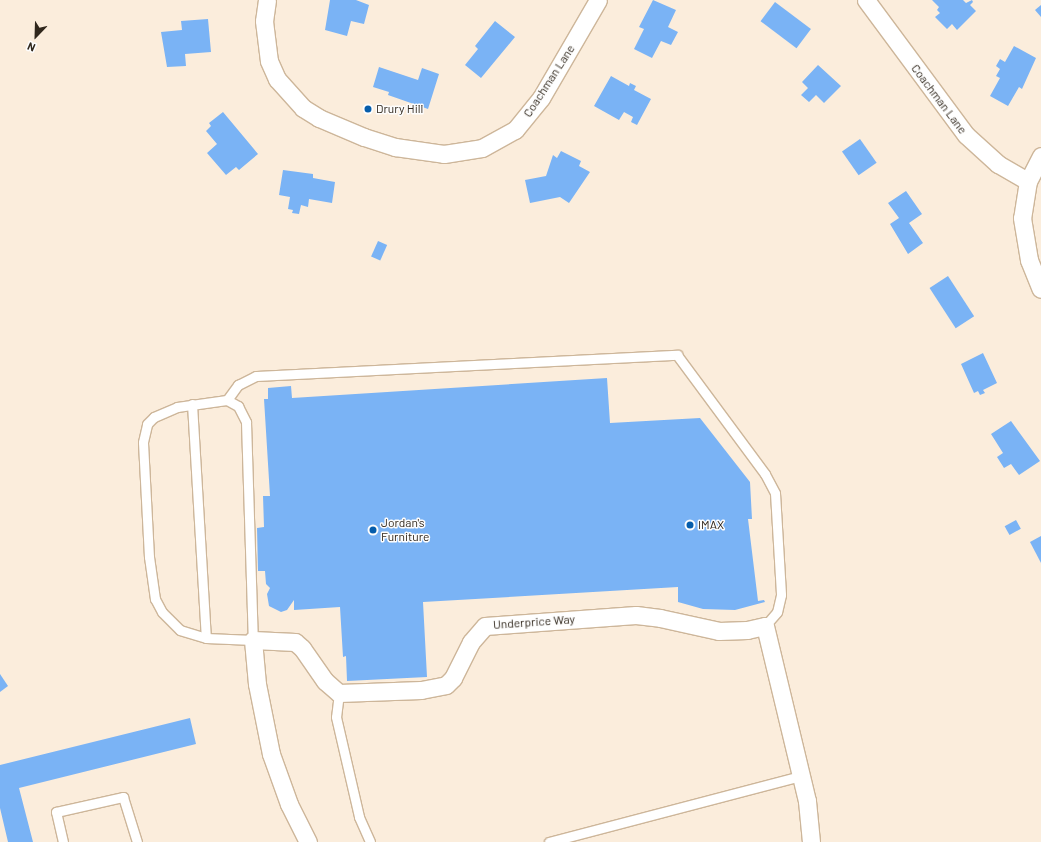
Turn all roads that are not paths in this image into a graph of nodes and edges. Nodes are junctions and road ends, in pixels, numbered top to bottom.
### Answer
1 (268, 0) edge
2 (598, 0) edge
3 (866, 0) edge
4 (1041, 156) edge
5 (1028, 182) junction
6 (1041, 290) edge
7 (227, 400) junction
8 (192, 404) junction
9 (765, 626) junction
10 (206, 638) junction
11 (253, 640) junction
12 (339, 693) junction
13 (801, 776) junction
14 (63, 842) edge
15 (138, 842) edge
16 (308, 842) edge
17 (370, 842) edge
18 (548, 842) edge
19 (811, 842) edge

1 - 2 street, Coachman Lane
3 - 5 street, Coachman Lane
4 - 5 street
5 - 6 street
7 - 8 lane
7 - 9 lane
7 - 11 lane
8 - 10 lane
8 - 10 lane
9 - 12 street, Underprice Way
9 - 13 street
10 - 11 lane
11 - 12 street
11 - 16 street
12 - 17 lane
13 - 18 lane
13 - 19 street
14 - 15 lane

